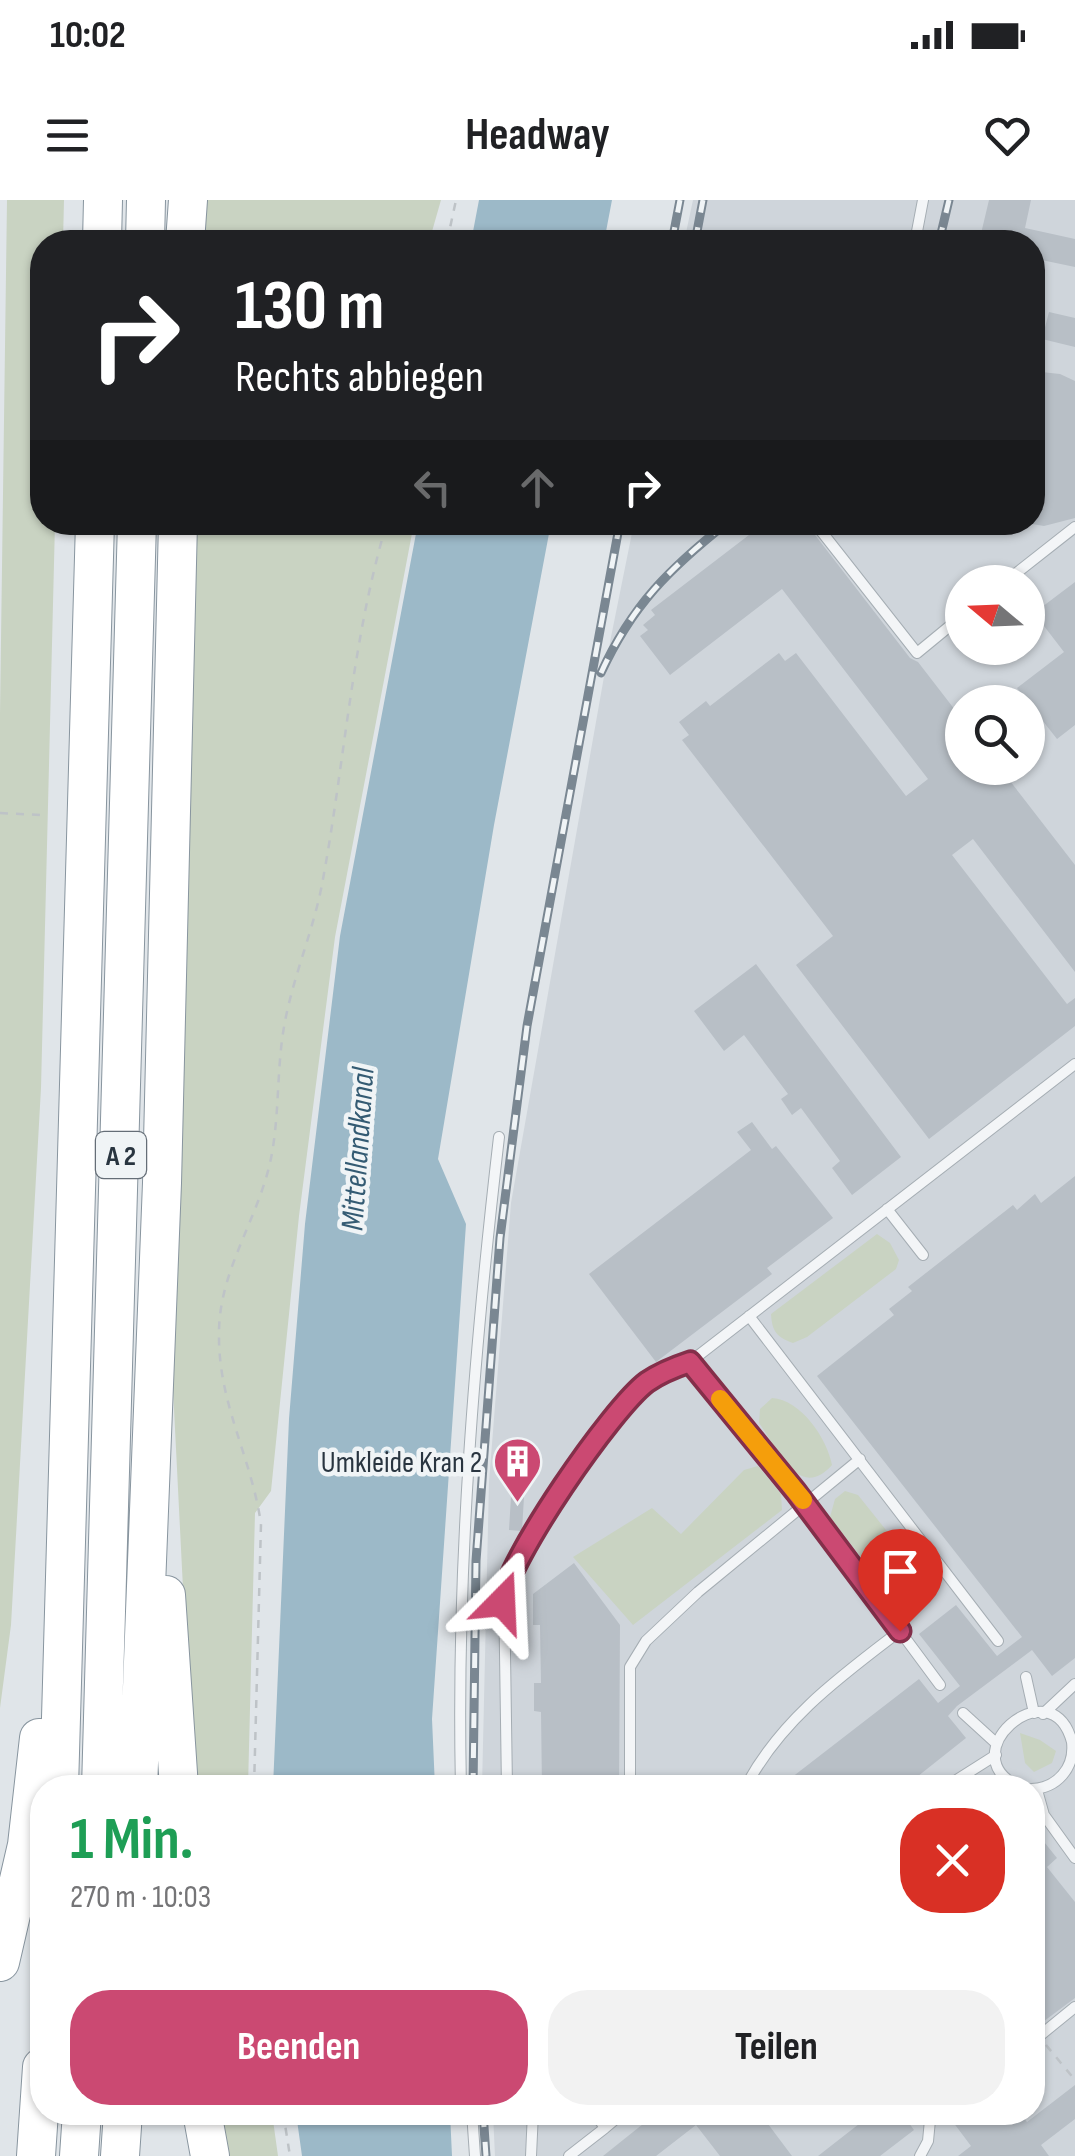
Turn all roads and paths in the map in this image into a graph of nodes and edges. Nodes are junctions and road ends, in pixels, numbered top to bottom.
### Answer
1 (104, 200) edge
2 (146, 200) edge
3 (186, 200) edge
4 (456, 200) edge
5 (922, 200) edge
6 (103, 230) edge
7 (145, 230) edge
8 (185, 230) edge
9 (450, 230) edge
10 (916, 230) edge
11 (1075, 527) edge
12 (95, 535) edge
13 (137, 535) edge
14 (178, 535) edge
15 (383, 535) edge
16 (824, 535) edge
17 (1027, 565) edge
18 (945, 630) edge
19 (0, 813) edge
20 (41, 815) dead end
21 (1075, 1064) edge
22 (500, 1137) dead end
23 (162, 1182) junction
24 (78, 1197) junction
25 (887, 1209) junction
26 (922, 1255) dead end
27 (749, 1316) junction
28 (690, 1362) junction
29 (860, 1459) junction
30 (804, 1502) junction
31 (900, 1631) junction
32 (998, 1641) dead end
33 (1026, 1678) dead end
34 (1075, 1684) edge
35 (940, 1685) dead end
36 (963, 1713) dead end
37 (1038, 1713) junction
38 (996, 1750) junction
39 (1074, 1753) edge
40 (34, 1775) edge
41 (60, 1775) edge
42 (102, 1775) edge
43 (139, 1775) edge
44 (177, 1775) edge
45 (254, 1775) edge
46 (461, 1775) edge
47 (506, 1775) edge
48 (630, 1775) edge
49 (752, 1775) edge
50 (962, 1775) edge
51 (1005, 1775) edge
52 (1045, 1785) edge
53 (30, 1811) edge
54 (1045, 1816) edge
55 (1075, 1858) edge
56 (0, 1962) edge
57 (1075, 2008) edge
58 (1045, 2032) edge
59 (1045, 2048) edge
60 (1075, 2080) edge
61 (38, 2125) edge
62 (81, 2125) edge
63 (122, 2125) edge
64 (204, 2125) edge
65 (285, 2125) edge
66 (473, 2125) edge
67 (532, 2125) edge
68 (603, 2125) edge
69 (609, 2125) edge
70 (927, 2125) edge
71 (605, 2128) junction
72 (36, 2156) edge
73 (79, 2156) edge
74 (120, 2156) edge
75 (210, 2156) edge
76 (290, 2156) edge
77 (475, 2156) edge
78 (530, 2156) edge
79 (569, 2156) edge
80 (920, 2156) edge

1 - 6 highway
2 - 7 highway
3 - 8 highway
4 - 9 path
5 - 10 lane
11 - 17 lane
12 - 24 highway, A 2
13 - 42 highway, A 2
14 - 23 highway
15 - 45 path
16 - 18 lane
19 - 20 path
21 - 25 lane
22 - 46 lane
23 - 43 highway
23 - 44 highway
24 - 40 highway
24 - 41 highway, A 2
25 - 26 lane
25 - 27 lane
27 - 28 lane
27 - 29 lane
28 - 30 lane
28 - 47 lane
29 - 30 lane
29 - 32 lane
30 - 31 lane
30 - 48 lane
31 - 35 lane
31 - 49 lane
33 - 37 lane
34 - 37 lane
36 - 38 lane
37 - 38 lane
37 - 39 lane
38 - 50 lane
38 - 51 lane
39 - 52 lane
53 - 56 highway
54 - 55 lane
57 - 58 lane
59 - 60 path
61 - 72 highway
62 - 73 highway
63 - 74 highway
64 - 75 highway
65 - 76 path
66 - 77 lane
67 - 78 lane
68 - 71 lane
69 - 71 lane
70 - 80 lane
71 - 79 lane

